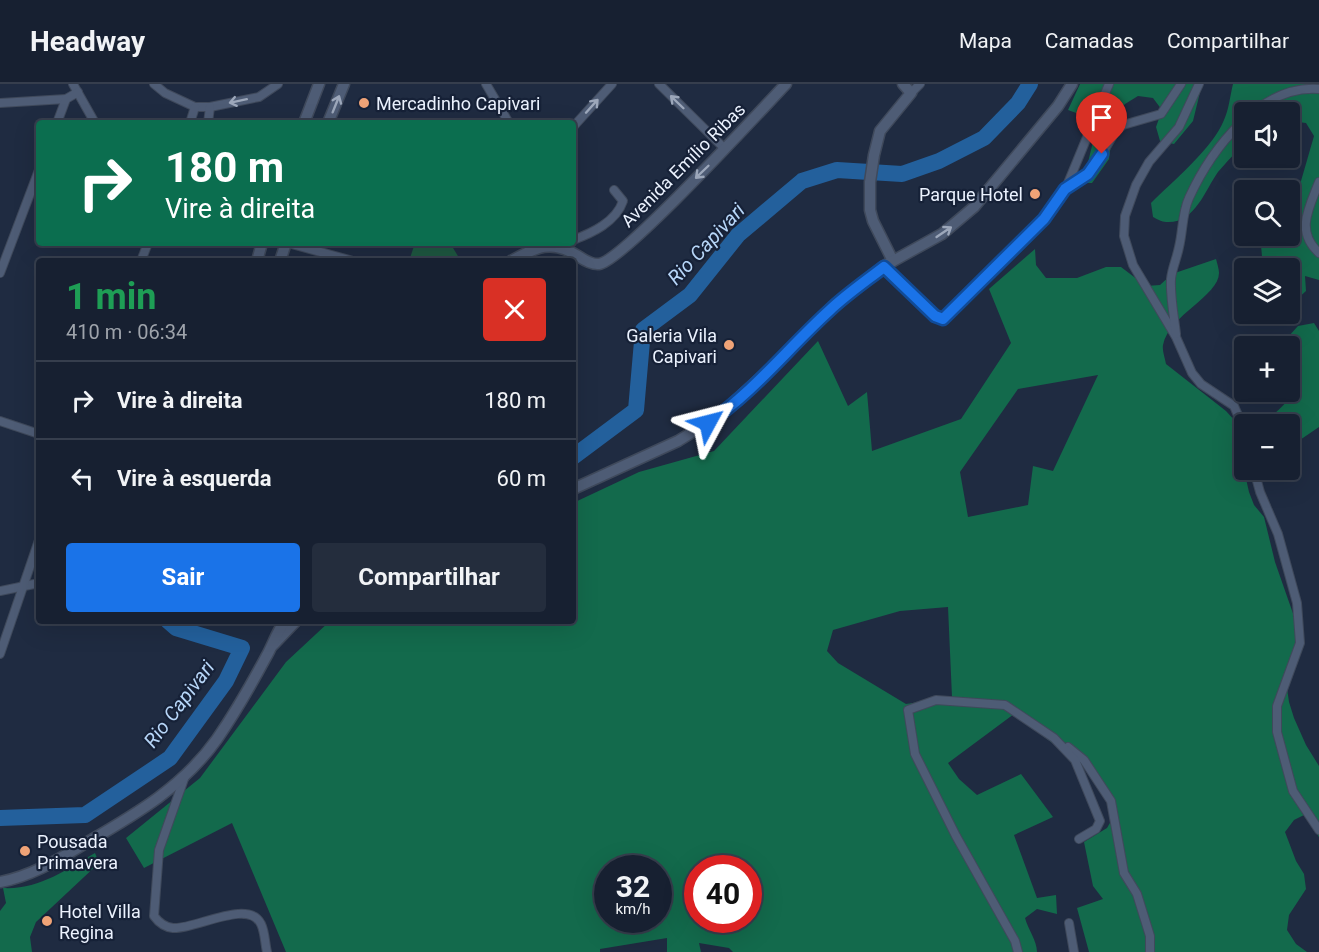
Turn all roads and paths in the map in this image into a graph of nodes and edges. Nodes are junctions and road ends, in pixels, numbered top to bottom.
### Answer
1 (73, 84) edge
2 (154, 84) edge
3 (278, 84) edge
4 (319, 84) edge
5 (344, 84) edge
6 (486, 84) edge
7 (612, 84) edge
8 (659, 84) edge
9 (786, 84) edge
10 (903, 84) edge
11 (920, 84) edge
12 (1072, 84) edge
13 (1108, 84) edge
14 (1180, 84) edge
15 (1199, 84) edge
16 (1319, 89) edge
17 (78, 92) junction
18 (911, 93) junction
19 (66, 99) junction
20 (0, 103) edge
21 (195, 107) junction
22 (210, 107) junction
23 (58, 120) edge
24 (93, 120) edge
25 (191, 120) edge
26 (208, 120) edge
27 (305, 120) edge
28 (329, 120) edge
29 (507, 120) edge
30 (576, 124) edge
31 (725, 148) junction
32 (36, 177) edge
33 (1319, 182) edge
34 (1065, 189) junction
35 (614, 190) dead end
36 (576, 243) edge
37 (298, 246) edge
38 (541, 246) edge
39 (573, 246) edge
40 (1319, 253) edge
41 (3, 254) edge
42 (342, 258) edge
43 (517, 258) edge
44 (889, 264) junction
45 (0, 273) edge
46 (1176, 337) junction
47 (1237, 414) edge
48 (0, 421) edge
49 (36, 434) edge
50 (1257, 480) edge
51 (576, 488) edge
52 (36, 549) edge
53 (36, 584) edge
54 (23, 586) junction
55 (0, 591) edge
56 (283, 624) edge
57 (293, 624) edge
58 (273, 645) junction
59 (0, 654) edge
60 (1054, 738) junction
61 (186, 775) junction
62 (1319, 830) edge
63 (1079, 839) dead end
64 (0, 882) edge
65 (1069, 923) dead end
66 (267, 952) edge
67 (1018, 952) edge
68 (1074, 952) edge
69 (1150, 952) edge

1 - 17 street
2 - 21 street
3 -> 22 street
4 - 27 street
28 -> 5 street
6 - 29 street
30 -> 7 street
31 -> 8 street
9 - 31 street, Avenida Emílio Ribas
10 - 18 street
11 - 18 street
44 -> 12 street
13 - 34 street
14 - 34 street
15 - 46 street
16 - 46 street
17 - 19 street
17 - 24 street
18 - 44 street
19 - 20 street
19 - 23 street
21 - 22 street
21 - 25 street
22 - 26 street
31 -> 39 street, Avenida Emílio Ribas
32 - 41 street
33 - 40 street
34 - 44 street
35 - 36 street
37 - 42 street
38 - 43 street
41 - 45 street
44 - 51 street
46 - 47 street
48 - 49 street
50 - 62 street
52 - 54 street
53 - 54 street
54 - 55 street
54 - 59 street
56 - 58 street
57 - 58 street
58 - 61 street
60 - 63 street
60 - 67 street
60 - 69 street
61 - 64 street
61 - 66 street
65 - 68 street

